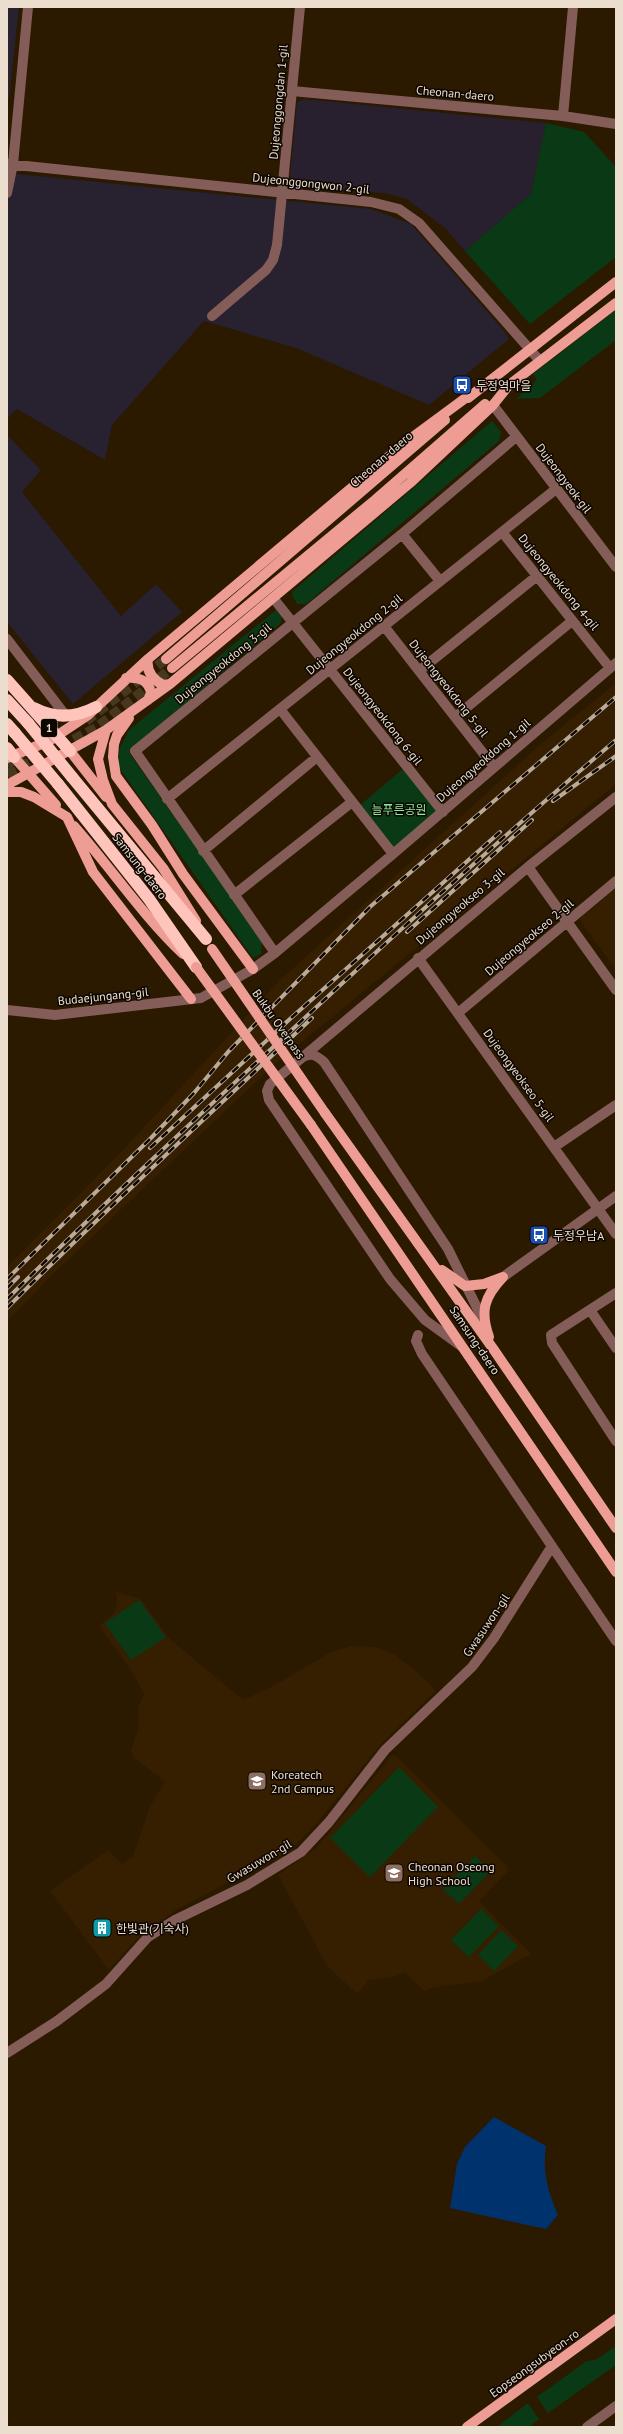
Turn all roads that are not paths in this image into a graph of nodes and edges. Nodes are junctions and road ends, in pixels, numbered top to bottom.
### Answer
1 (28, 7) edge
2 (300, 7) edge
3 (573, 7) edge
4 (292, 91) junction
5 (563, 116) junction
6 (616, 124) edge
7 (10, 164) edge
8 (7, 193) edge
9 (282, 194) junction
10 (616, 282) edge
11 (616, 303) edge
12 (212, 316) dead end
13 (529, 349) junction
14 (540, 361) junction
15 (509, 385) junction
16 (471, 394) junction
17 (493, 405) junction
18 (516, 437) junction
19 (556, 489) junction
20 (502, 532) junction
21 (402, 534) junction
22 (616, 567) edge
23 (537, 576) junction
24 (440, 582) junction
25 (274, 599) junction
26 (572, 621) junction
27 (293, 623) junction
28 (384, 626) junction
29 (7, 639) edge
30 (148, 659) junction
31 (166, 659) tunnel mouth
32 (613, 665) edge
33 (172, 668) tunnel mouth
34 (330, 669) junction
35 (419, 671) junction
36 (126, 678) junction
37 (7, 680) edge
38 (170, 684) junction
39 (7, 700) edge
40 (148, 700) junction
41 (28, 704) junction
42 (96, 707) junction
43 (137, 709) junction
44 (280, 709) junction
45 (66, 716) junction
46 (455, 717) junction
47 (7, 724) edge
48 (106, 730) junction
49 (57, 737) junction
50 (70, 751) junction
51 (9, 754) edge
52 (318, 757) junction
53 (494, 767) junction
54 (29, 774) junction
55 (7, 784) edge
56 (7, 792) edge
57 (616, 797) edge
58 (167, 799) junction
59 (352, 802) junction
60 (112, 804) junction
61 (443, 812) junction
62 (67, 817) junction
63 (203, 850) junction
64 (393, 854) junction
65 (528, 867) junction
66 (616, 881) edge
67 (234, 895) junction
68 (568, 922) junction
69 (209, 944) junction
70 (275, 953) junction
71 (418, 958) junction
72 (196, 967) junction
73 (253, 969) junction
74 (616, 990) edge
75 (196, 998) junction
76 (7, 1010) edge
77 (458, 1013) junction
78 (324, 1038) junction
79 (302, 1057) junction
80 (324, 1062) junction
81 (616, 1105) edge
82 (325, 1113) joint
83 (554, 1147) junction
84 (616, 1196) edge
85 (597, 1208) junction
86 (616, 1234) edge
87 (431, 1262) junction
88 (503, 1277) junction
89 (464, 1286) junction
90 (616, 1294) edge
91 (590, 1310) junction
92 (484, 1322) junction
93 (418, 1335) dead end
94 (463, 1347) junction
95 (616, 1348) edge
96 (494, 1350) junction
97 (616, 1440) edge
98 (616, 1528) edge
99 (552, 1546) junction
100 (616, 1572) edge
101 (616, 1641) edge
102 (7, 2053) edge
103 (616, 2320) edge
104 (616, 2406) edge
105 (467, 2427) edge
106 (587, 2427) edge

1 - 7 street
2 - 4 street, Dujeonggongdan 1-gil
3 - 5 street
4 - 5 street, Cheonan-daero
4 - 9 street, Dujeonggongdan 1-gil
5 - 6 street, Cheonan-daero
7 - 8 street
7 - 9 street, Dujeonggongwon 2-gil
9 - 12 street, Dujeonggongdan 1-gil
9 - 13 street, Dujeonggongwon 2-gil
10 - 13 main road, Cheonan-daero
11 - 14 main road
13 - 14 street, Dujeonggongwon 2-gil
13 - 16 main road, Cheonan-daero
14 - 15 main road
15 - 17 main road
15 - 33 main road
16 - 30 main road
16 - 31 main road, Cheonan-daero
17 - 18 street, Dujeongyeok-gil
17 - 25 main road
18 - 19 street, Dujeongyeok-gil
18 - 21 street, Dujeongyeokdong 3-gil
19 - 20 street, Dujeongyeokdong 2-gil
19 - 22 street, Dujeongyeok-gil
20 - 23 street, Dujeongyeokdong 4-gil
20 - 24 street, Dujeongyeokdong 2-gil
21 - 24 street
21 - 27 street, Dujeongyeokdong 3-gil
23 - 26 street, Dujeongyeokdong 4-gil
23 - 35 street
24 - 28 street, Dujeongyeokdong 2-gil
25 - 27 street, Dujeongyeokdong 6-gil
25 - 38 main road
26 - 32 street, Dujeongyeokdong 4-gil
26 - 46 street
27 - 34 street, Dujeongyeokdong 6-gil
27 - 58 street, Dujeongyeokdong 3-gil
28 - 34 street, Dujeongyeokdong 2-gil
28 - 35 street, Dujeongyeokdong 5-gil
29 - 45 street
30 - 36 main road
30 - 38 main road
32 - 53 street, Dujeongyeokdong 1-gil
34 - 44 street, Dujeongyeokdong 2-gil
34 - 61 street, Dujeongyeokdong 6-gil
35 - 46 street, Dujeongyeokdong 5-gil
36 - 40 main road
36 - 42 main road
37 - 41 highway, 1
38 - 40 main road
39 - 69 highway, Samsung-daero, bridge
40 - 43 main road
41 - 45 highway
41 - 49 highway, 1
42 - 45 highway
42 - 49 main road
43 - 48 main road
43 - 73 main road
44 - 52 street
44 - 58 street, Dujeongyeokdong 2-gil
46 - 53 street, Dujeongyeokdong 5-gil
47 - 72 highway, Samsung-daero, bridge
48 - 50 main road
48 - 60 main road
49 - 50 highway, 1
49 - 51 main road
50 - 54 main road
50 - 60 main road, Bukbu Overpass
51 - 54 main road
52 - 59 street
52 - 63 street
53 - 61 street, Dujeongyeokdong 1-gil
54 - 55 main road
54 - 62 main road
56 - 62 main road
57 - 65 street, Dujeongyeokseo 3-gil
58 - 63 street, Dujeongyeokdong 3-gil
59 - 64 street
59 - 67 street
60 - 69 main road, Bukbu Overpass
61 - 64 street, Dujeongyeokdong 1-gil
62 - 72 main road
62 - 75 main road
63 - 67 street, Dujeongyeokdong 3-gil
64 - 70 street, Dujeongyeokdong 1-gil
65 - 68 street
65 - 71 street, Dujeongyeokseo 3-gil
66 - 68 street, Dujeongyeokseo 2-gil
67 - 70 street, Dujeongyeokdong 3-gil
68 - 74 street
68 - 77 street, Dujeongyeokseo 2-gil
69 - 82 main road, Bukbu Overpass, bridge
70 - 73 street, Dujeongyeokdong 1-gil
71 - 77 street, Dujeongyeokseo 5-gil
71 - 78 street, Dujeongyeokseo 3-gil
72 - 94 main road, Samsung-daero, bridge
73 - 75 street, Dujeongyeokdong 1-gil
75 - 76 street, Budaejungang-gil
77 - 83 street, Dujeongyeokseo 5-gil
78 - 79 street, Dujeongyeokseo 3-gil
78 - 80 street
79 - 80 street
79 - 94 street, Dujeongyeokseo 3-gil
80 - 89 street
81 - 83 street
82 - 87 main road, Samsung-daero
83 - 85 street, Dujeongyeokseo 5-gil
84 - 85 street
85 - 86 street, Dujeongyeokseo 5-gil
85 - 88 street
87 - 89 main road
87 - 96 main road, Samsung-daero
88 - 89 main road
88 - 92 main road
89 - 92 street
90 - 91 street
91 - 95 street
91 - 97 street
92 - 96 main road
93 - 99 street
94 - 100 main road, Samsung-daero
96 - 98 main road, Samsung-daero
99 - 101 street
99 - 102 street, Gwasuwon-gil
103 - 105 main road, Eopseongsubyeon-ro
104 - 106 street

